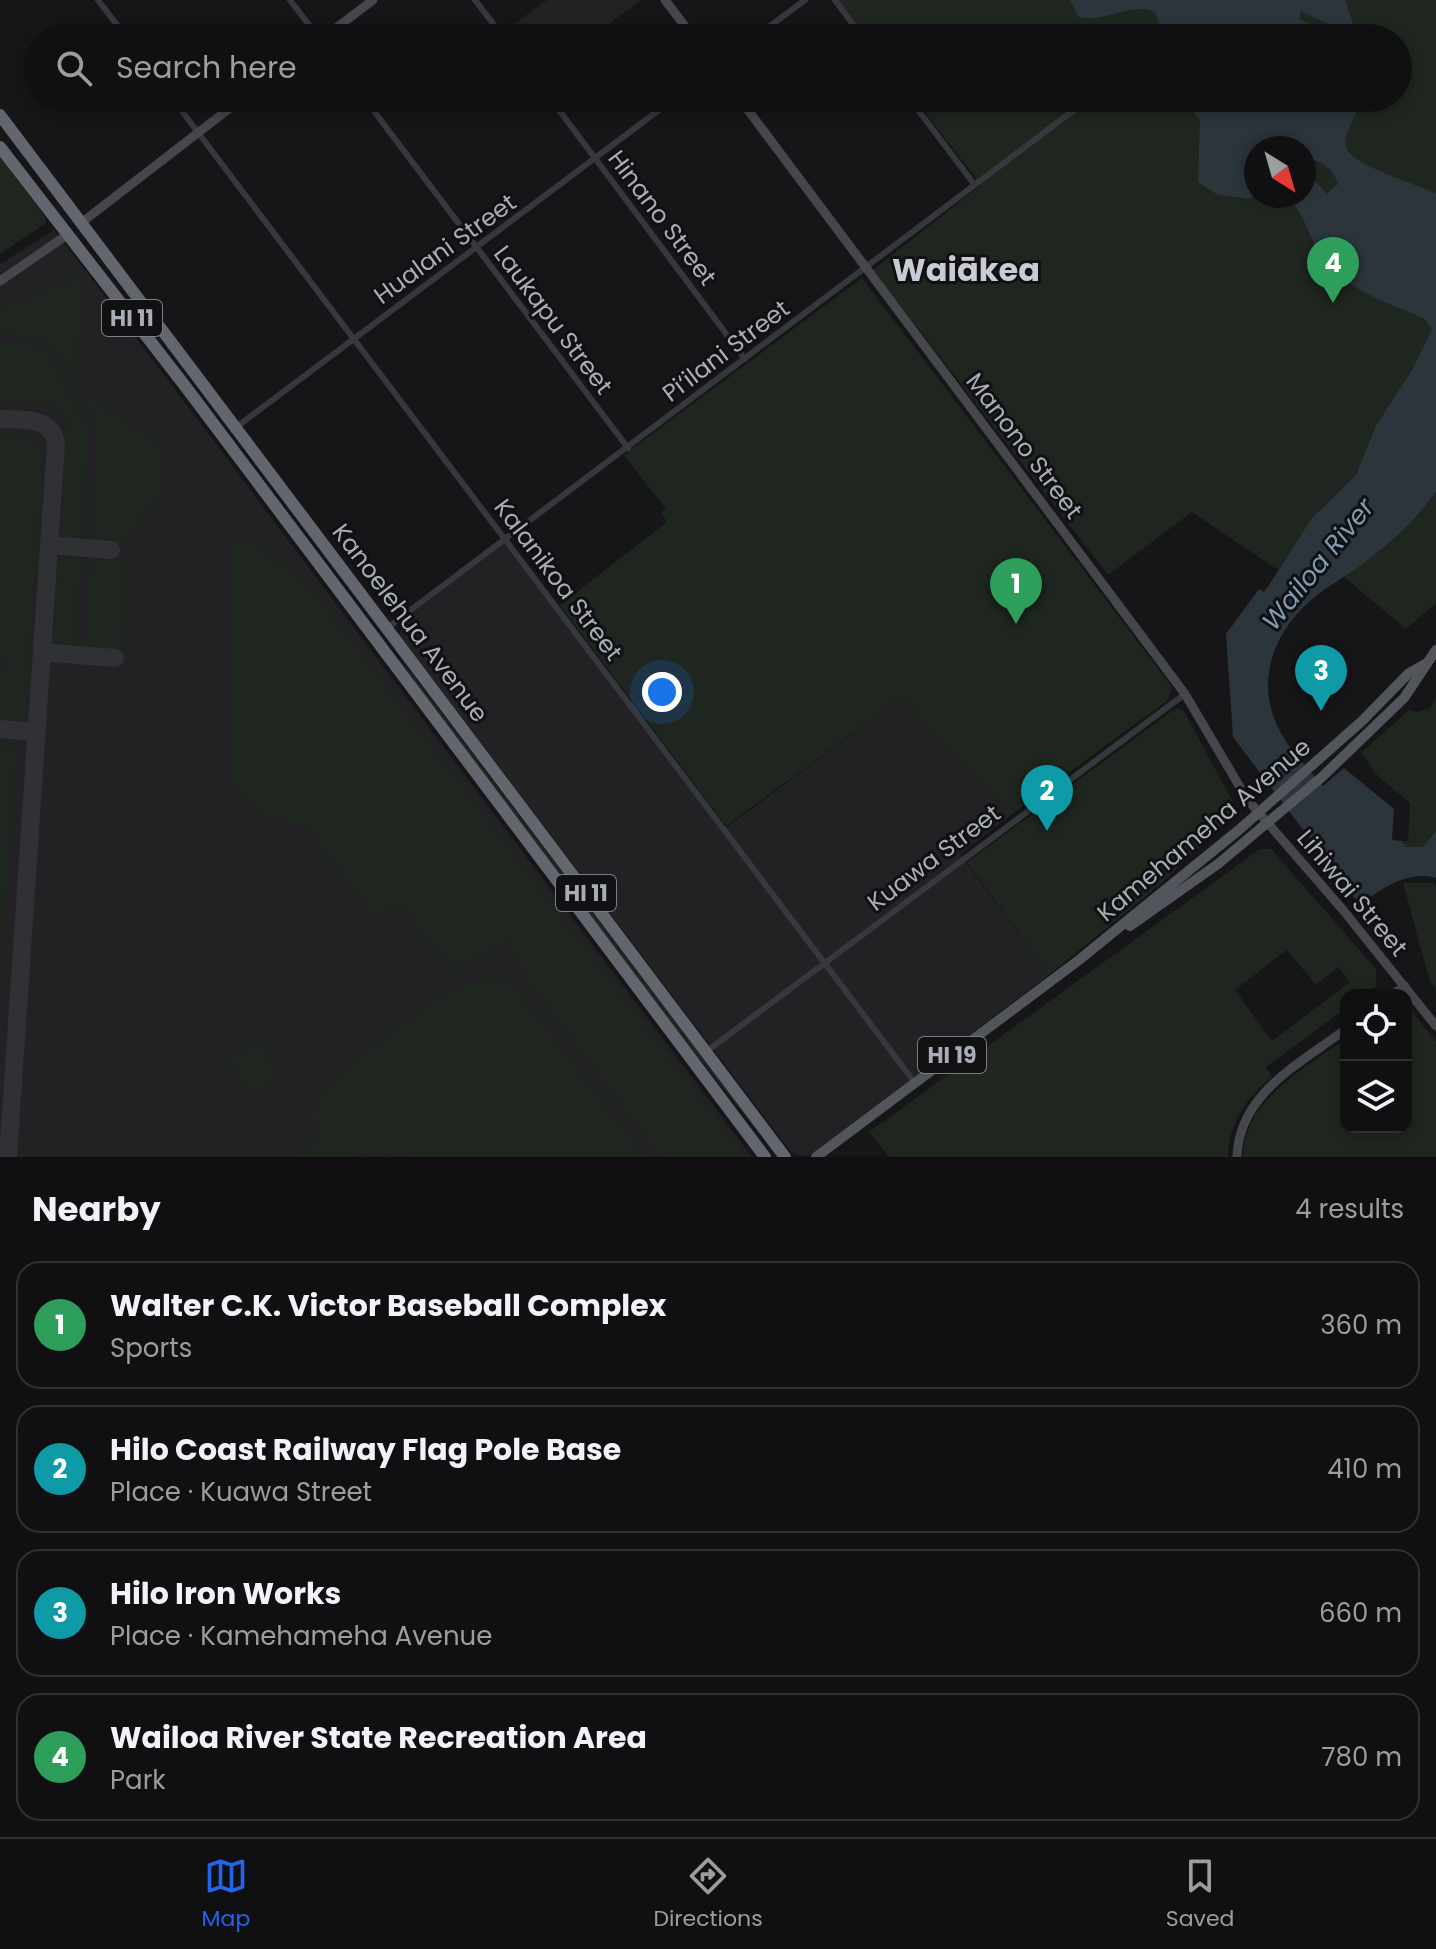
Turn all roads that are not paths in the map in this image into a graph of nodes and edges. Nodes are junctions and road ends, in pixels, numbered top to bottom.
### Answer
1 (98, 0) edge
2 (290, 0) edge
3 (373, 0) edge
4 (475, 0) edge
5 (665, 0) edge
6 (805, 0) edge
7 (835, 0) edge
8 (116, 24) edge
9 (310, 24) edge
10 (340, 24) edge
11 (493, 24) edge
12 (683, 24) edge
13 (773, 24) edge
14 (853, 24) edge
15 (183, 112) edge
16 (224, 112) edge
17 (374, 112) edge
18 (561, 112) edge
19 (657, 112) edge
20 (749, 112) edge
21 (920, 112) edge
22 (1071, 112) edge
23 (0, 115) edge
24 (198, 132) junction
25 (0, 147) edge
26 (596, 159) junction
27 (974, 184) junction
28 (81, 223) junction
29 (67, 235) junction
30 (477, 249) junction
31 (865, 267) junction
32 (0, 281) edge
33 (352, 337) junction
34 (745, 359) junction
35 (235, 428) junction
36 (628, 448) junction
37 (504, 539) junction
38 (360, 619) junction
39 (387, 628) junction
40 (1436, 650) edge
41 (1425, 664) junction
42 (395, 668) junction
43 (1185, 694) junction
44 (1257, 813) junction
45 (1267, 824) junction
46 (1079, 960) junction
47 (824, 963) junction
48 (1405, 986) junction
49 (1401, 989) edge
50 (1436, 1026) edge
51 (1340, 1034) edge
52 (706, 1052) junction
53 (915, 1083) junction
54 (765, 1157) edge
55 (785, 1157) edge
56 (816, 1157) edge
57 (1237, 1157) edge

1 - 8 street
2 - 9 street
3 - 10 street
4 - 11 street
5 - 12 street
6 - 13 street
7 - 14 street
15 - 24 street, Kalanikoa Street
16 - 24 street
17 - 30 street, Laukapu Street
18 - 26 street, Hinano Street
19 - 26 street, Hualani Street
20 - 31 street, Manono Street
21 - 27 street
22 - 27 street, Pi‘ilani Street
23 - 28 highway, Kanoelehua Avenue / HI 11
24 - 28 street
24 - 33 street, Kalanikoa Street
25 - 29 highway, Kanoelehua Avenue / HI 11
26 - 30 street, Hualani Street
26 - 34 street, Hinano Street
27 - 31 street, Pi‘ilani Street
28 - 29 highway
28 - 35 highway, Kanoelehua Avenue / HI 11
29 - 32 street
29 - 38 highway, Kanoelehua Avenue / HI 11
30 - 33 street, Hualani Street
30 - 36 street, Laukapu Street
31 - 34 street, Pi‘ilani Street
31 - 43 street, Manono Street
33 - 35 street, Hualani Street
33 - 37 street, Kalanikoa Street
34 - 36 street, Pi‘ilani Street
35 - 39 highway, Kanoelehua Avenue / HI 11
36 - 37 street, Pi‘ilani Street
37 - 39 street, Pi‘ilani Street
37 - 47 street, Kalanikoa Street
38 - 39 highway
38 - 42 highway, Kanoelehua Avenue / HI 11
39 - 42 highway
39 - 52 highway, Kanoelehua Avenue / HI 11
40 - 41 main road, Kamehameha Avenue / HI 19
41 - 44 main road, Kamehameha Avenue / HI 19
41 - 45 main road, Kamehameha Avenue / HI 19
42 - 54 highway, Kanoelehua Avenue / HI 11
43 - 44 street, Manono Street
43 - 47 street, Kuawa Street
44 - 45 street, Manono Street
44 - 46 main road, Kamehameha Avenue / HI 19
45 - 46 main road, Kamehameha Avenue / HI 19
45 - 48 street, Lihiwai Street
46 - 53 main road, Kamehameha Avenue / HI 19
47 - 52 street, Kuawa Street
47 - 53 street, Kalanikoa Street
48 - 49 street
48 - 50 street, Lihiwai Street
51 - 57 street
52 - 55 highway, Kanoelehua Avenue / HI 11
53 - 56 main road, Kamehameha Avenue / HI 19

